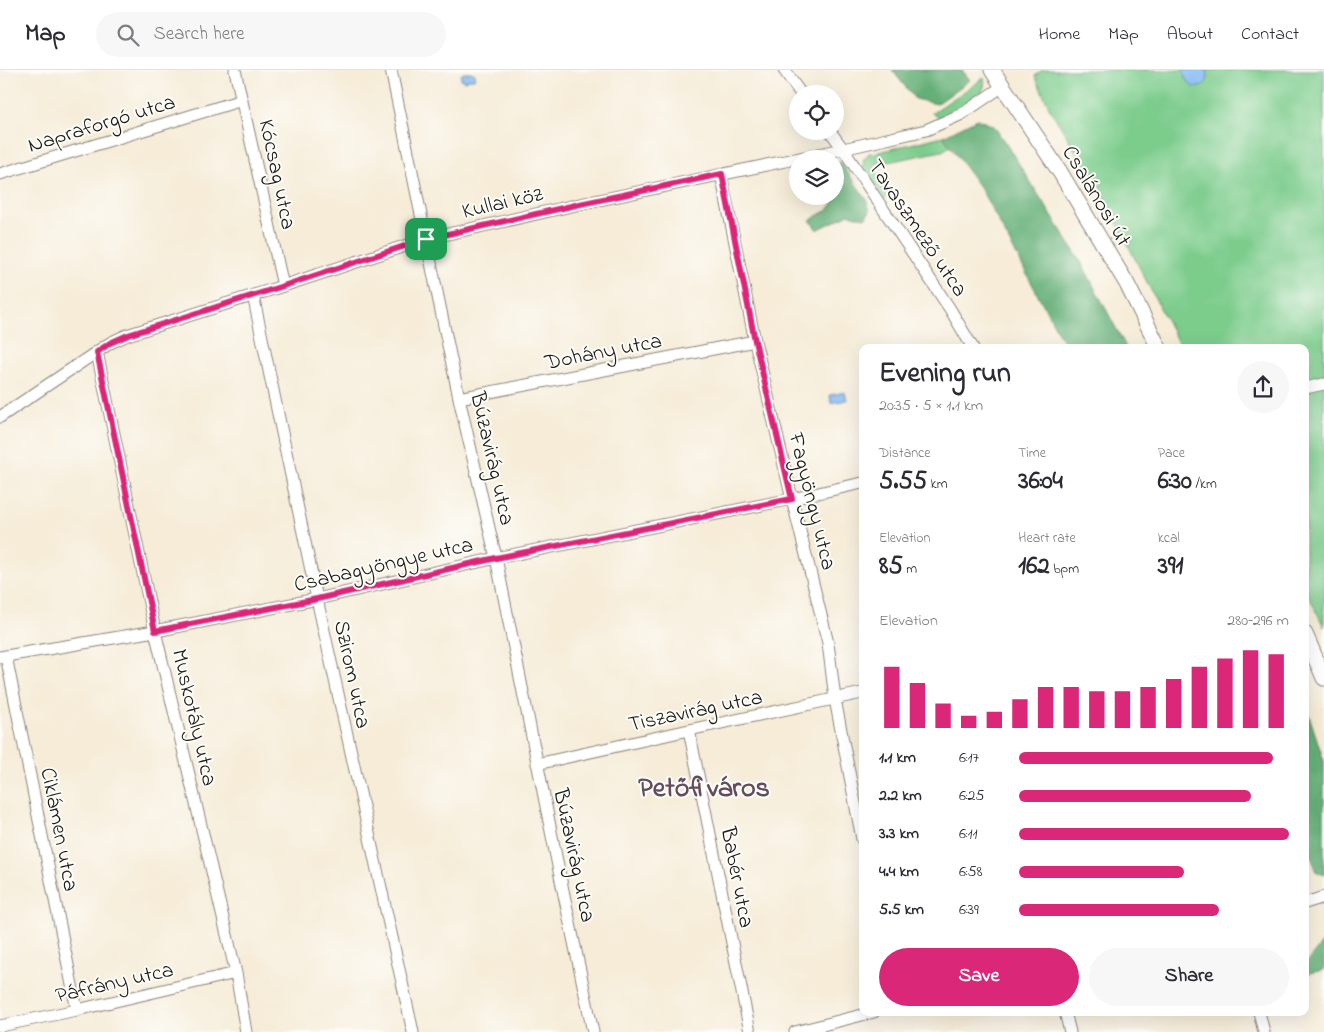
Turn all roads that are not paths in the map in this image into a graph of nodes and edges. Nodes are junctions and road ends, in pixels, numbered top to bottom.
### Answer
1 (235, 70) edge
2 (391, 70) edge
3 (784, 70) edge
4 (992, 70) edge
5 (795, 85) edge
6 (1003, 86) junction
7 (242, 100) junction
8 (836, 140) edge
9 (843, 149) junction
10 (0, 174) edge
11 (722, 174) junction
12 (426, 239) junction
13 (283, 286) junction
14 (253, 295) junction
15 (755, 341) junction
16 (970, 344) edge
17 (1157, 344) edge
18 (97, 352) junction
19 (1324, 384) edge
20 (1309, 387) edge
21 (460, 398) junction
22 (0, 417) edge
23 (859, 484) edge
24 (792, 499) junction
25 (496, 558) junction
26 (317, 599) junction
27 (155, 631) junction
28 (1309, 643) edge
29 (3, 657) edge
30 (1324, 678) edge
31 (859, 694) edge
32 (835, 699) junction
33 (689, 730) junction
34 (537, 764) junction
35 (859, 823) edge
36 (1324, 897) edge
37 (1309, 903) edge
38 (236, 973) junction
39 (77, 1010) junction
40 (859, 1016) edge
41 (1065, 1016) edge
42 (1260, 1016) edge
43 (0, 1026) edge
44 (246, 1032) edge
45 (413, 1032) edge
46 (593, 1032) edge
47 (750, 1032) edge
48 (795, 1032) edge
49 (1070, 1032) edge
50 (1264, 1032) edge

1 - 7 street, Kócsag utca
2 - 12 street, Búzavirág utca
3 - 5 street
4 - 6 street, Csalánosi út
6 - 9 street, Kullai köz
6 - 17 street, Csalánosi út
7 - 10 street, Napraforgó utca
7 - 13 street, Kócsag utca
8 - 9 street, Tavaszmező utca
9 - 11 street, Kullai köz
9 - 16 street, Tavaszmező utca
11 - 12 street, Kullai köz
11 - 15 street, Fagyöngy utca
12 - 13 street, Kullai köz
12 - 21 street, Búzavirág utca
13 - 14 street, Kullai köz
14 - 18 street, Kullai köz
14 - 26 street, Szirom utca
15 - 21 street, Dohány utca
15 - 24 street, Fagyöngy utca
18 - 22 street, Kullai köz
18 - 27 street, Muskotály utca
19 - 20 street
21 - 25 street, Búzavirág utca
23 - 24 street, Csabagyöngye utca
24 - 25 street, Csabagyöngye utca
24 - 32 street, Fagyöngy utca
25 - 26 street, Csabagyöngye utca
25 - 34 street, Búzavirág utca
26 - 27 street, Csabagyöngye utca
26 - 45 street, Szirom utca
27 - 29 street, Csabagyöngye utca
27 - 38 street, Muskotály utca
28 - 30 street
29 - 39 street, Ciklámen utca
31 - 32 street, Tiszavirág utca
32 - 33 street, Tiszavirág utca
32 - 35 street, Fagyöngy utca
33 - 34 street, Tiszavirág utca
33 - 47 street, Babér utca
34 - 46 street, Búzavirág utca
36 - 37 street
38 - 39 street, Páfrány utca
38 - 44 street, Muskotály utca
39 - 43 street, Páfrány utca
40 - 48 street
41 - 49 street
42 - 50 street

